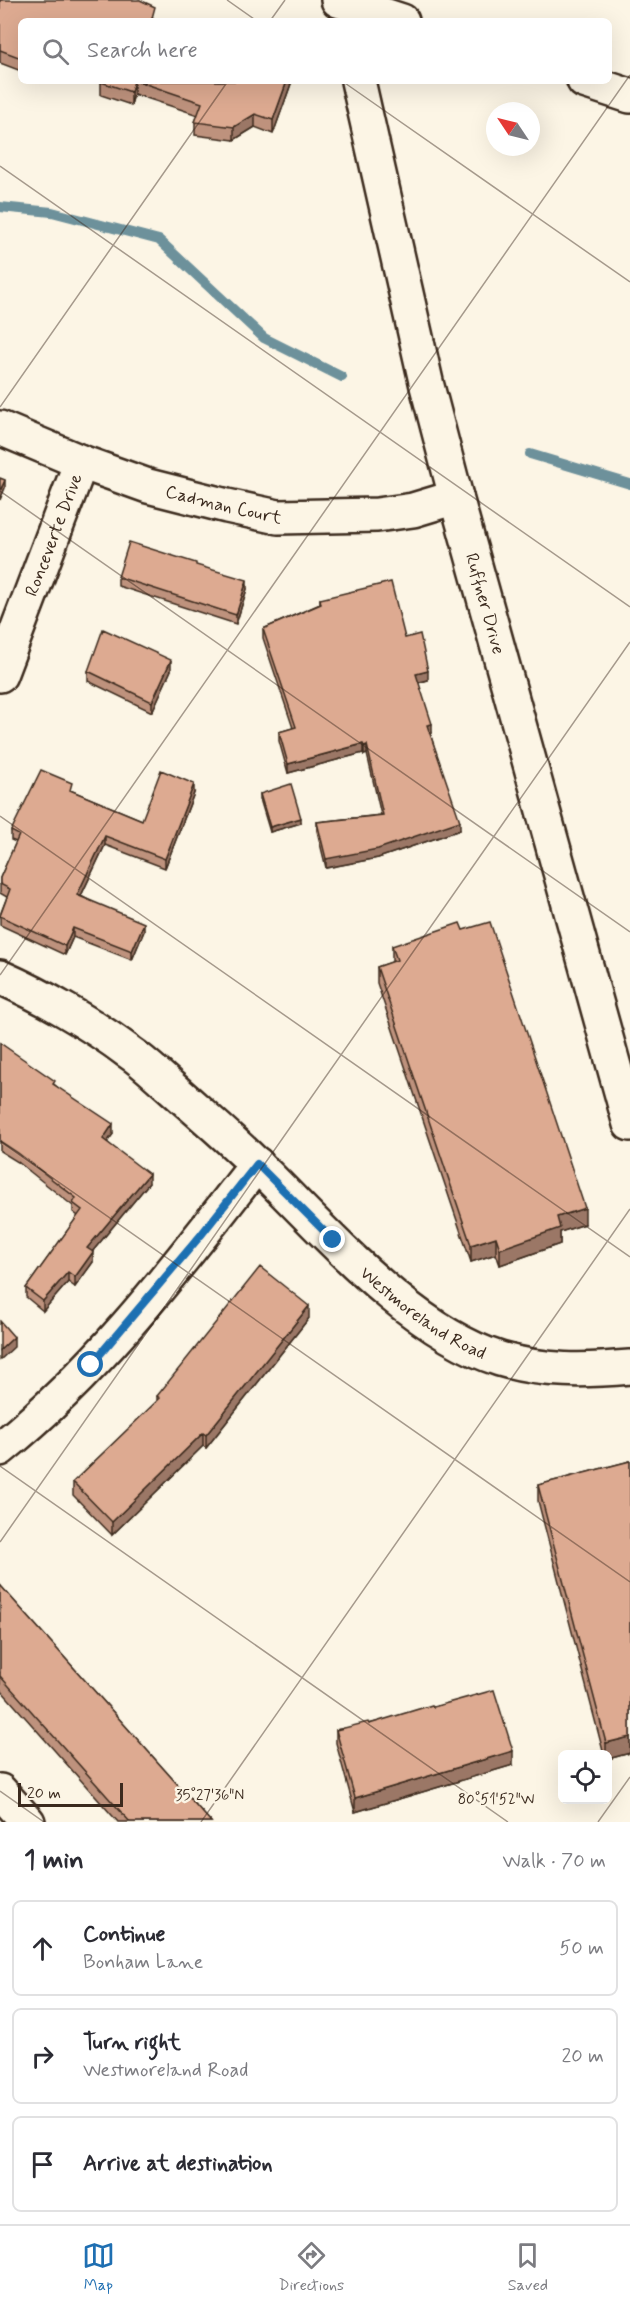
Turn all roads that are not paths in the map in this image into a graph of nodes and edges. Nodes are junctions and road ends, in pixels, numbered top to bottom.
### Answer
1 (339, 0) edge
2 (344, 18) edge
3 (393, 18) edge
4 (359, 84) edge
5 (593, 84) edge
6 (630, 96) edge
7 (0, 428) edge
8 (81, 462) junction
9 (456, 497) junction
10 (0, 675) edge
11 (0, 977) edge
12 (630, 1124) edge
13 (257, 1164) junction
14 (630, 1367) edge
15 (0, 1449) edge
16 (0, 1791) edge
17 (28, 1822) edge

1 - 2 street
1 - 3 street
4 - 9 street, Ruffner Drive
5 - 6 street
7 - 8 street, Cadman Court
8 - 9 street, Cadman Court
8 - 10 street, Ronceverte Drive
9 - 12 street, Ruffner Drive
11 - 13 street, Westmoreland Road
13 - 14 street, Westmoreland Road
13 - 15 street
16 - 17 street

